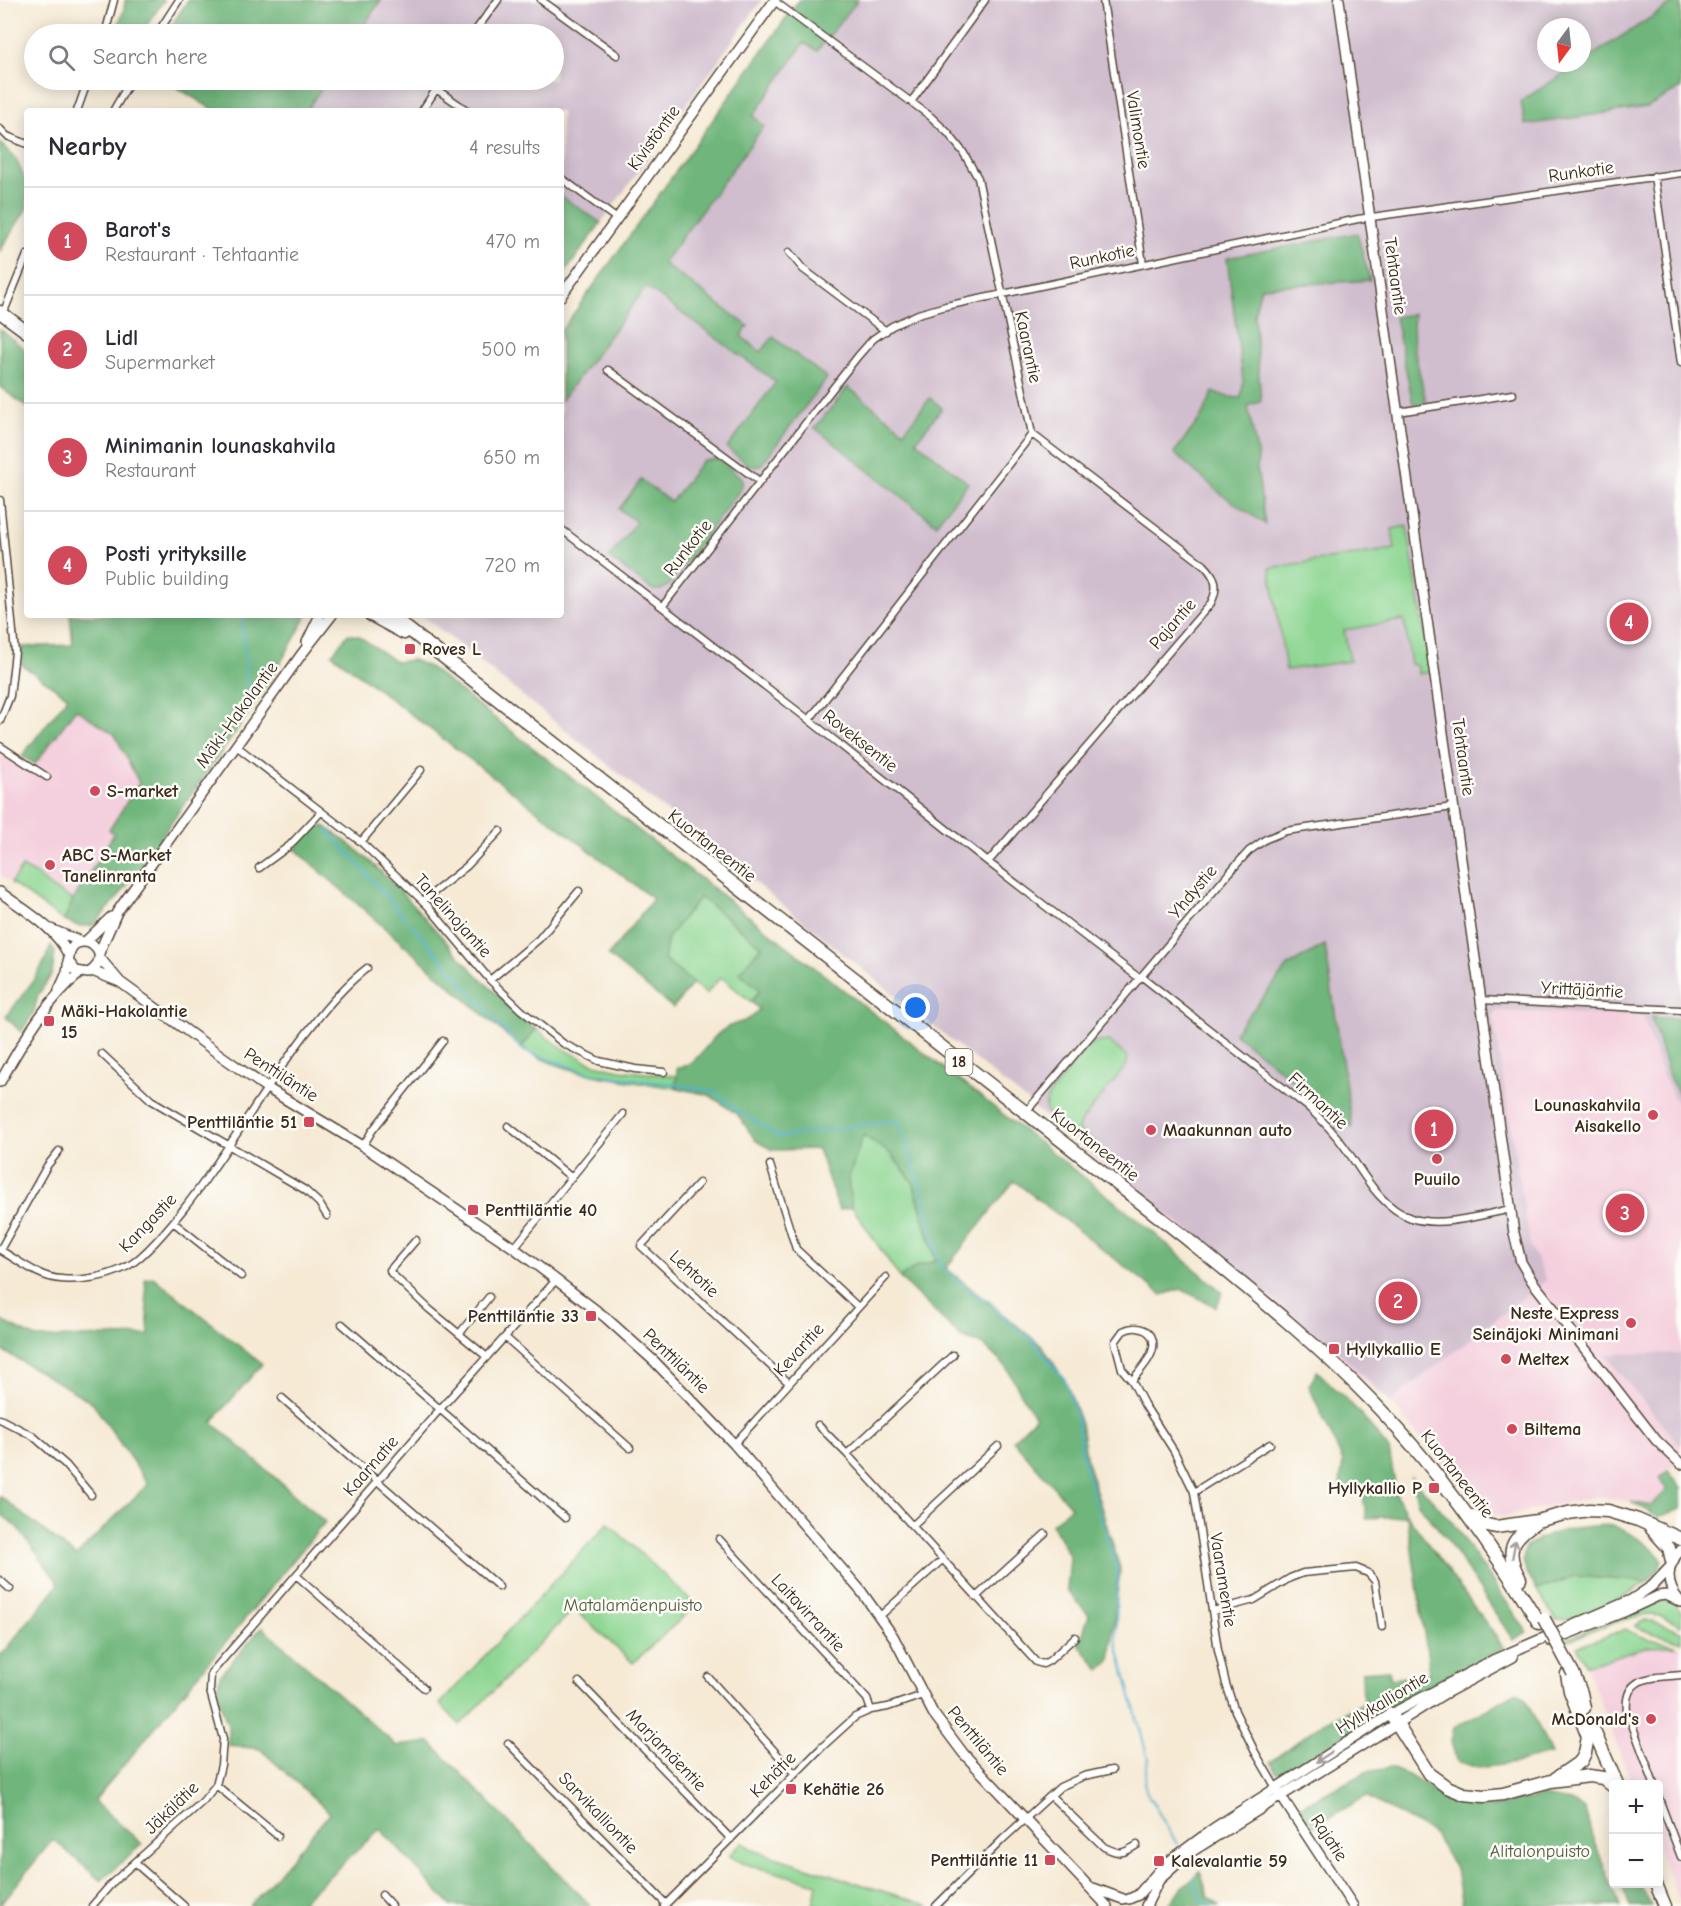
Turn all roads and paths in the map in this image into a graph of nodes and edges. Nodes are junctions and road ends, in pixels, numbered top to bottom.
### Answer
1 (114, 0) edge
2 (179, 0) edge
3 (498, 0) edge
4 (541, 0) edge
5 (774, 0) edge
6 (985, 0) edge
7 (1103, 0) edge
8 (1339, 0) edge
9 (109, 24) edge
10 (163, 24) edge
11 (480, 24) edge
12 (617, 55) dead end
13 (84, 90) edge
14 (125, 90) edge
15 (435, 90) edge
16 (439, 90) edge
17 (911, 102) junction
18 (78, 108) edge
19 (115, 108) edge
20 (424, 108) edge
21 (464, 108) edge
22 (0, 129) edge
23 (24, 143) edge
24 (1681, 173) edge
25 (1654, 176) junction
26 (564, 180) edge
27 (1370, 217) junction
28 (617, 219) junction
29 (789, 252) dead end
30 (24, 262) edge
31 (1143, 264) junction
32 (564, 292) edge
33 (1001, 294) junction
34 (1, 313) edge
35 (24, 330) edge
36 (886, 331) junction
37 (1681, 363) edge
38 (608, 370) dead end
39 (1513, 394) dead end
40 (1398, 412) junction
41 (1032, 434) junction
42 (759, 481) junction
43 (0, 500) edge
44 (564, 531) edge
45 (0, 582) edge
46 (9, 582) junction
47 (662, 607) junction
48 (319, 618) edge
49 (330, 618) edge
50 (376, 618) edge
51 (394, 618) edge
52 (427, 646) junction
53 (301, 655) junction
54 (809, 720) junction
55 (0, 721) edge
56 (235, 745) junction
57 (0, 746) edge
58 (421, 770) dead end
59 (46, 777) dead end
60 (1454, 807) junction
61 (321, 812) junction
62 (500, 831) dead end
63 (361, 842) junction
64 (988, 862) junction
65 (259, 868) dead end
66 (579, 891) dead end
67 (0, 892) edge
68 (423, 901) junction
69 (117, 912) junction
70 (46, 927) junction
71 (84, 942) junction
72 (99, 955) junction
73 (68, 958) junction
74 (367, 968) dead end
75 (92, 971) junction
76 (80, 973) junction
77 (1140, 977) junction
78 (490, 980) junction
79 (120, 982) junction
80 (57, 994) junction
81 (1481, 1000) junction
82 (1681, 1010) edge
83 (443, 1041) dead end
84 (102, 1054) dead end
85 (664, 1072) dead end
86 (0, 1082) edge
87 (267, 1088) junction
88 (623, 1114) dead end
89 (1024, 1114) junction
90 (508, 1126) dead end
91 (229, 1145) junction
92 (363, 1146) junction
93 (59, 1151) dead end
94 (770, 1165) dead end
95 (572, 1178) junction
96 (699, 1183) dead end
97 (1511, 1209) junction
98 (327, 1216) dead end
99 (173, 1222) junction
100 (416, 1240) dead end
101 (514, 1248) junction
102 (0, 1250) edge
103 (241, 1276) dead end
104 (886, 1277) dead end
105 (556, 1280) junction
106 (489, 1298) dead end
107 (858, 1307) junction
108 (342, 1324) dead end
109 (460, 1333) junction
110 (505, 1336) junction
111 (953, 1355) dead end
112 (487, 1357) junction
113 (1132, 1381) junction
114 (789, 1383) junction
115 (282, 1398) dead end
116 (440, 1409) junction
117 (0, 1419) edge
118 (818, 1425) dead end
119 (734, 1444) junction
120 (1270, 1444) dead end
121 (998, 1446) dead end
122 (630, 1448) dead end
123 (847, 1454) junction
124 (1681, 1464) edge
125 (378, 1481) junction
126 (1194, 1492) junction
127 (91, 1495) dead end
128 (1463, 1508) junction
129 (565, 1518) dead end
130 (1537, 1521) junction
131 (912, 1526) junction
132 (1649, 1526) junction
133 (1044, 1534) dead end
134 (719, 1539) dead end
135 (1681, 1539) edge
136 (1681, 1550) edge
137 (942, 1560) junction
138 (1671, 1564) junction
139 (296, 1575) junction
140 (0, 1580) edge
141 (499, 1587) dead end
142 (10, 1589) dead end
143 (976, 1597) junction
144 (1681, 1602) edge
145 (1213, 1611) junction
146 (880, 1616) junction
147 (1542, 1621) junction
148 (1382, 1627) dead end
149 (1076, 1637) dead end
150 (211, 1673) joint
151 (1570, 1673) junction
152 (1681, 1675) edge
153 (708, 1677) dead end
154 (579, 1682) dead end
155 (424, 1688) dead end
156 (923, 1695) junction
157 (871, 1710) junction
158 (1394, 1719) junction
159 (508, 1743) dead end
160 (1112, 1770) dead end
161 (795, 1774) junction
162 (1615, 1780) edge
163 (1652, 1780) edge
164 (1551, 1781) junction
165 (1609, 1782) edge
166 (216, 1785) junction
167 (1276, 1788) junction
168 (1051, 1796) junction
169 (1282, 1797) junction
170 (1663, 1807) edge
171 (1025, 1819) junction
172 (278, 1836) dead end
173 (731, 1839) junction
174 (1137, 1845) dead end
175 (1681, 1857) edge
176 (135, 1863) junction
177 (1091, 1888) junction
178 (1658, 1888) edge
179 (382, 1895) dead end
180 (1126, 1899) junction
181 (665, 1905) edge
182 (92, 1906) edge
183 (184, 1906) edge
184 (392, 1906) edge
185 (936, 1906) edge
186 (1107, 1906) edge
187 (1113, 1906) edge
188 (1140, 1906) edge
189 (1146, 1906) edge
190 (1353, 1906) edge
191 (1665, 1906) edge

1 - 9 street
2 - 10 street
3 - 11 street
4 - 12 street
5 - 17 street, Kaarantie
5 - 28 street, Kivistöntie
6 - 17 street
7 - 31 street, Valimontie
8 - 27 street, Tehtaantie
13 - 18 street
14 - 19 street
15 - 20 street
16 - 21 street
17 - 33 street, Kaarantie
22 - 23 street
24 - 25 street, Runkotie
25 - 27 street, Runkotie
25 - 37 street
26 - 28 street
27 - 31 street, Runkotie
27 - 40 street, Tehtaantie
28 - 32 street, Kivistöntie
29 - 36 street
30 - 34 street
31 - 33 street, Runkotie
33 - 36 street, Runkotie
33 - 41 street, Kaarantie
34 - 35 highway
36 - 42 street, Runkotie
38 - 42 street
39 - 40 street
40 - 60 street, Tehtaantie
41 - 54 street
41 - 64 street, Pajantie
42 - 47 street, Runkotie
43 - 46 street
44 - 47 street, Roveksentie
45 - 46 street
46 - 55 street
47 - 54 street, Roveksentie
48 - 53 street, Mäki-Hakolantie
49 - 53 street, Mäki-Hakolantie
50 - 52 highway, Kuortaneentie / 18
51 - 52 highway, Kuortaneentie / 18
52 - 89 highway, Kuortaneentie / 18
53 - 56 street, Mäki-Hakolantie
54 - 64 street, Roveksentie
56 - 61 street, Tanelinojantie
56 - 69 street, Mäki-Hakolantie
57 - 59 street
58 - 63 street
60 - 77 street, Yhdystie
60 - 81 street, Tehtaantie
61 - 63 street, Tanelinojantie
61 - 65 street
62 - 68 street
63 - 68 street, Tanelinojantie
64 - 77 street, Roveksentie
66 - 78 street
67 - 70 street
68 - 78 street, Tanelinojantie
69 - 71 street, Mäki-Hakolantie
69 - 72 street, Mäki-Hakolantie
70 - 71 street
70 - 73 street
71 - 72 street
71 - 73 street
72 - 75 street
72 - 79 street, Penttiläntie
73 - 76 street
73 - 80 street
74 - 87 street, Kangastie
75 - 76 street
75 - 79 street, Penttiläntie
76 - 80 street
77 - 89 street, Yhdystie
77 - 97 street, Firmantie
78 - 85 street, Tanelinojantie
79 - 87 street, Penttiläntie
80 - 86 street
81 - 82 street, Yrittäjäntie
81 - 97 street, Tehtaantie
83 - 92 street
84 - 91 street
87 - 91 street, Kangastie
87 - 92 street, Penttiläntie
88 - 95 street
89 - 128 highway, Kuortaneentie / 18
90 - 95 street
91 - 98 street
91 - 99 street, Kangastie
92 - 101 street, Penttiläntie
93 - 102 street
94 - 107 street
95 - 101 street
96 - 114 street, Lehtotie
97 - 124 street, Tehtaantie
99 - 102 street, Kangastie
99 - 103 street
100 - 109 street
101 - 105 street, Penttiläntie
104 - 107 street, Kevaritie
105 - 110 street, Kaarnatie
105 - 119 street, Penttiläntie
106 - 109 street
107 - 114 street, Kevaritie
108 - 116 street
109 - 112 street
110 - 112 street, Kaarnatie
110 - 122 street
111 - 123 street
112 - 116 street, Kaarnatie
113 - 113 street, Vaaramentie
113 - 126 street, Vaaramentie
114 - 119 street, Kevaritie
115 - 125 street
116 - 125 street, Kaarnatie
116 - 129 street
117 - 127 street
118 - 123 street
119 - 146 street, Penttiläntie
120 - 126 street
121 - 131 street
123 - 131 street
125 - 139 street, Kaarnatie
125 - 141 street
126 - 145 street, Vaaramentie
128 - 130 highway
128 - 147 highway, Kuortaneentie / 18
130 - 132 highway
147 -> 130 highway
131 - 137 street
132 - 135 highway
132 - 138 highway
133 - 143 street
134 - 157 street, Laitavirrantie
136 - 138 street, Hyllykalliontie
137 - 143 street
137 - 146 street
138 - 144 street
138 - 158 street, Hyllykalliontie
139 - 150 street, Kaarnatie
139 - 155 street
140 - 142 street
143 - 149 street
144 - 158 street, Hyllykalliontie
145 - 148 street
145 - 167 street, Vaaramentie
146 - 156 street, Penttiläntie
147 - 151 highway, Kuortaneentie / 18
150 - 166 street, Jäkälätie
151 - 162 highway, Kuortaneentie / 18
151 - 164 highway
152 - 163 street
153 - 161 street
154 - 173 street, Marjamäentie
156 - 157 street, Kehätie
156 - 171 street, Penttiläntie
157 - 161 street, Kehätie
158 - 164 highway
158 -> 167 street, Hyllykalliontie
158 - 169 street, Hyllykalliontie
159 - 181 street, Sarvikalliontie
160 - 168 street
161 - 173 street, Kehätie
164 - 165 highway
166 - 172 street
166 - 176 street, Jäkälätie
167 - 169 street, Rajatie
167 - 180 street, Hyllykalliontie
168 - 171 street
168 - 174 street
169 - 189 street, Hyllykalliontie
169 - 190 street, Rajatie
170 - 175 street
171 - 177 street, Penttiläntie
171 - 185 street
173 - 181 street, Kehätie
176 - 182 street, Jäkälätie
176 - 183 street
177 - 180 street, Penttiläntie
177 - 186 street, Penttiläntie
178 - 191 highway
179 - 184 street
180 - 187 street, Hyllykalliontie
180 - 188 street, Penttiläntie

